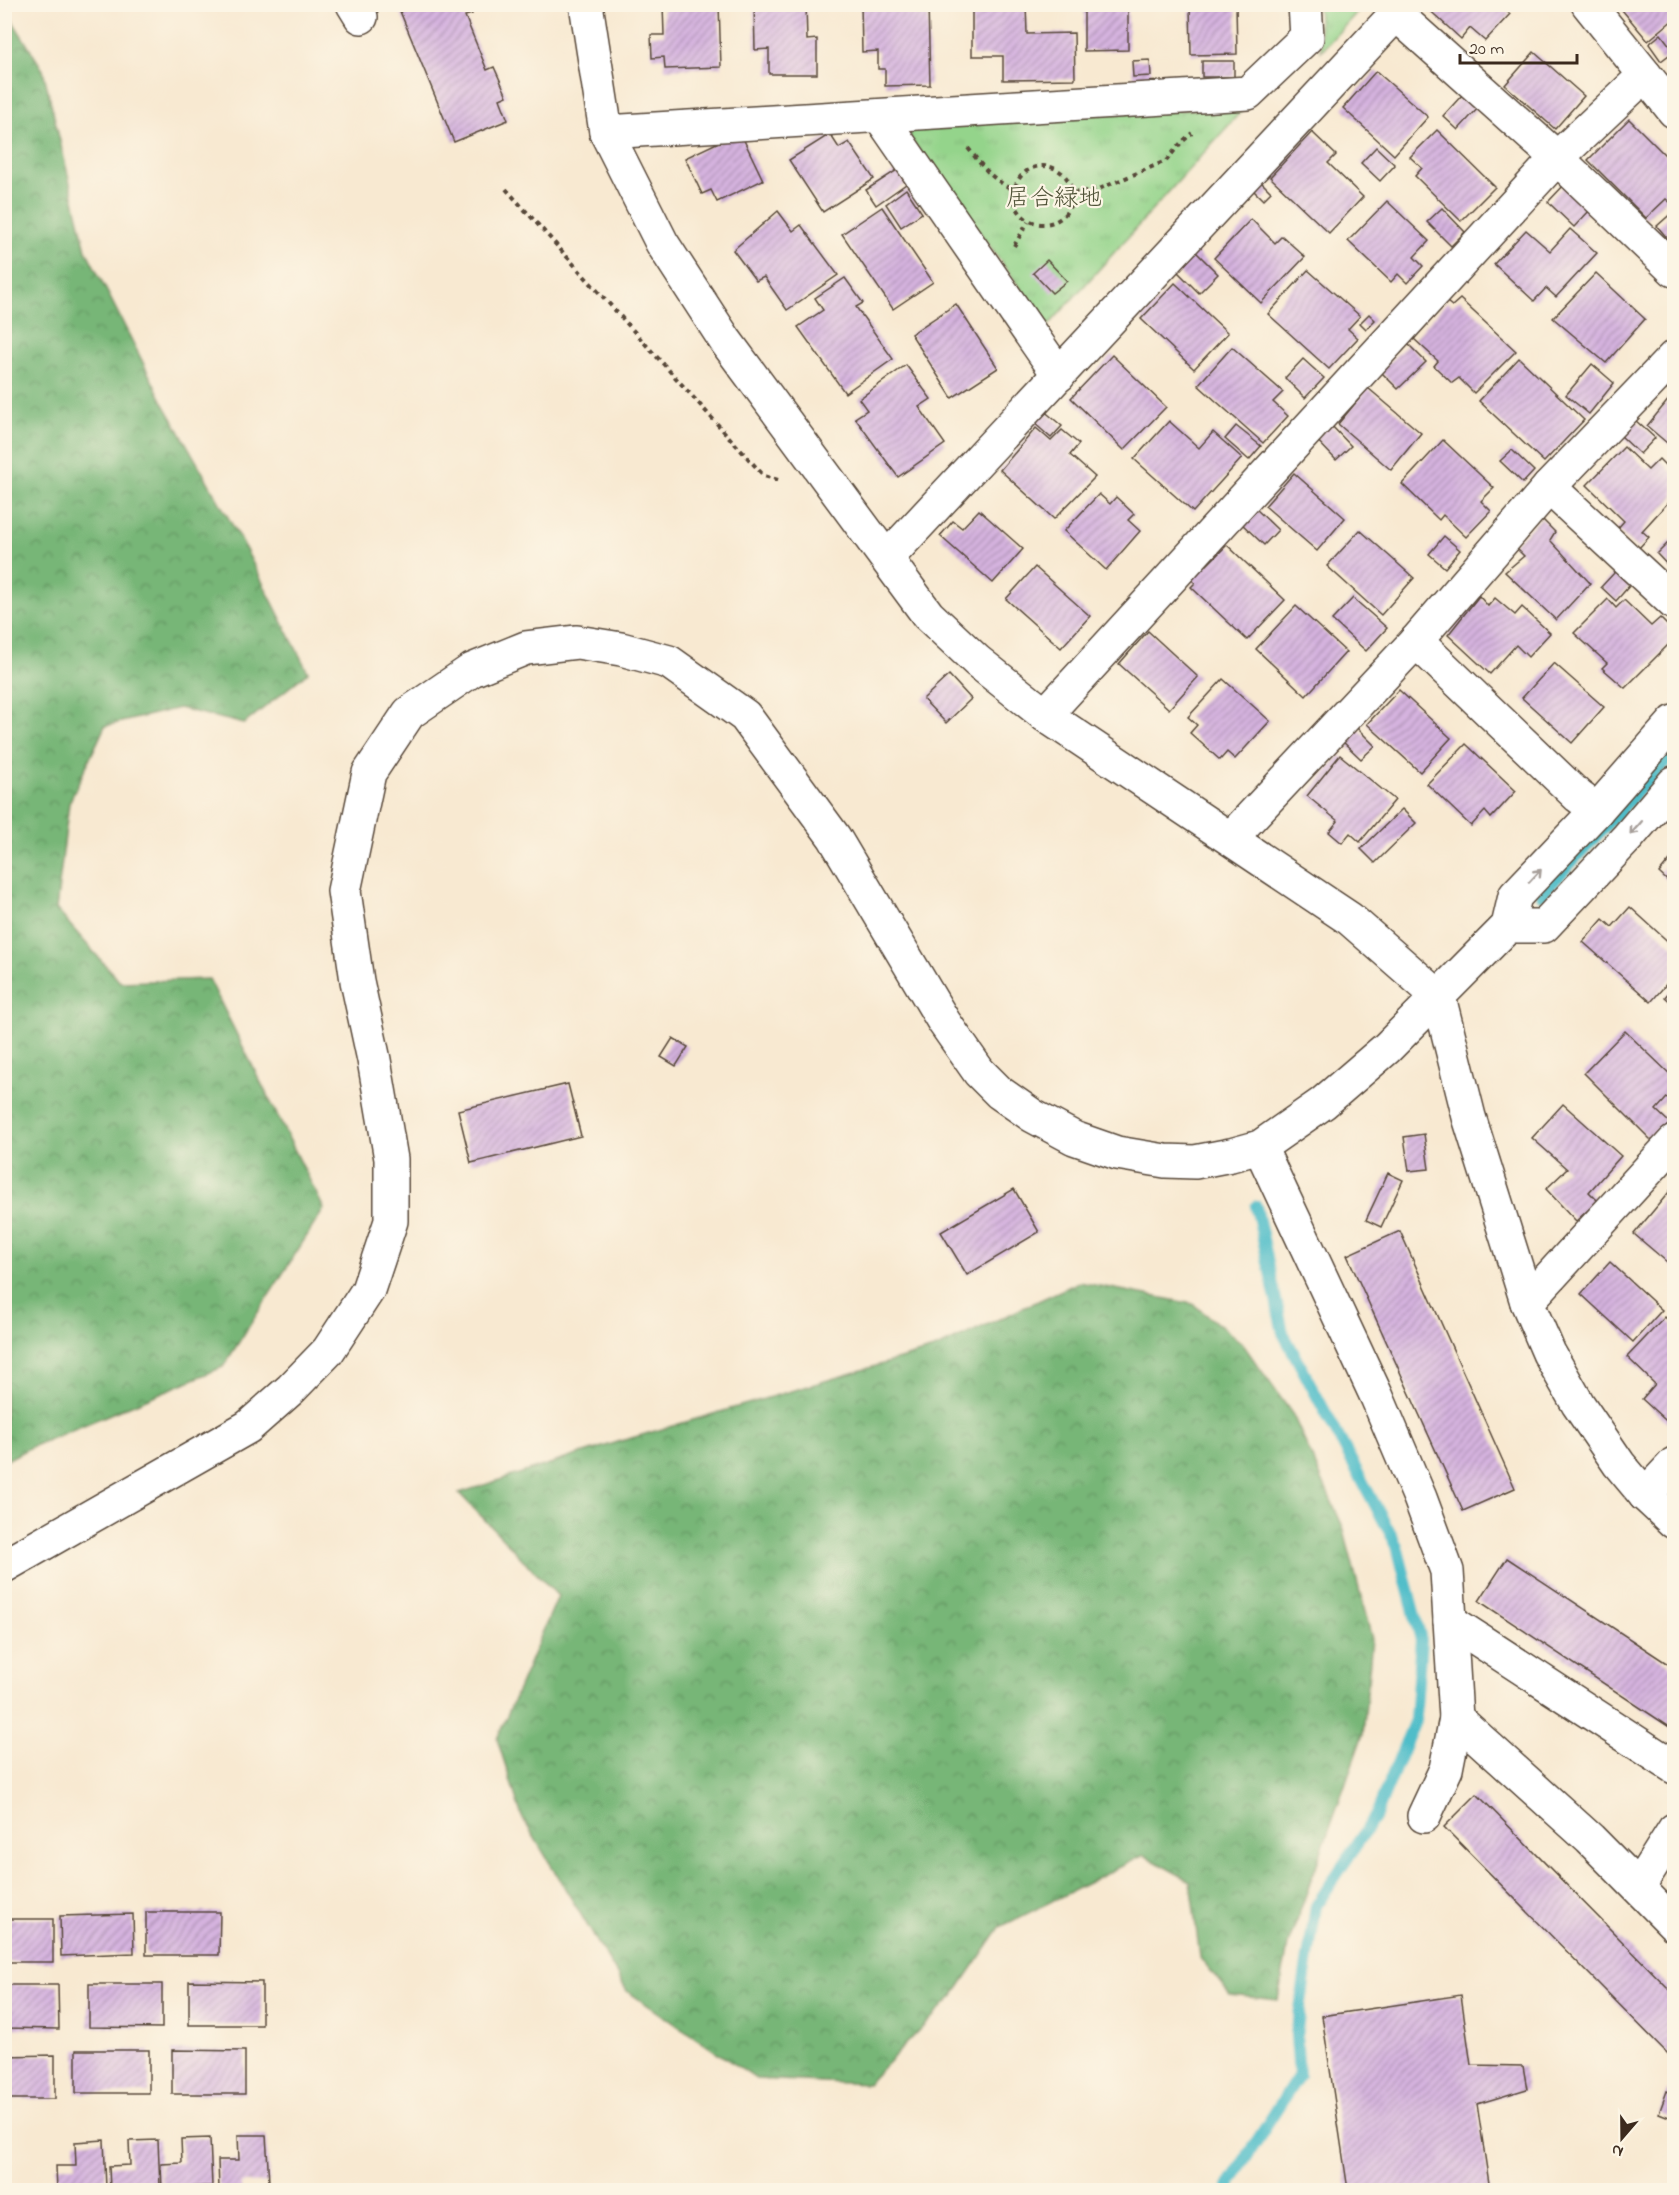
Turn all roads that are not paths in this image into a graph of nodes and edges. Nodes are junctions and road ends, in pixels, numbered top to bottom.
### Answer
1 (586, 4) edge
2 (1305, 4) edge
3 (1588, 4) edge
4 (1645, 75) junction
5 (1674, 111) edge
6 (880, 116) junction
7 (606, 132) junction
8 (1557, 158) junction
9 (1674, 270) edge
10 (1674, 357) edge
11 (1059, 375) junction
12 (1549, 487) junction
13 (887, 558) junction
14 (1674, 603) edge
15 (1416, 641) junction
16 (1046, 715) junction
17 (1674, 722) edge
18 (1674, 783) edge
19 (1598, 810) junction
20 (1231, 838) junction
21 (1508, 926) junction
22 (1439, 997) junction
23 (1674, 1142) edge
24 (1260, 1147) junction
25 (1527, 1302) junction
26 (1674, 1464) edge
27 (1645, 1495) junction
28 (1674, 1522) edge
29 (4, 1566) edge
30 (1450, 1621) junction
31 (1456, 1718) junction
32 (1674, 1767) edge
33 (1424, 1815) dead end
34 (1674, 1830) edge
35 (1638, 1887) junction
36 (1674, 1924) edge

1 - 7 street
2 - 6 street
3 - 4 street
4 - 5 street
4 - 8 street
6 - 7 street
6 - 11 street
7 - 13 street
8 - 9 street
8 - 11 street
8 - 16 street
10 - 12 street
11 - 13 street
12 - 14 street
12 - 15 street
13 - 16 street
15 - 19 street
15 - 20 street
16 - 20 street
17 - 19 street
18 -> 21 street
21 -> 19 street
20 - 22 street
21 - 22 street
22 - 24 street
22 - 25 street
23 - 25 street
24 - 29 street
24 - 30 street
25 - 27 street
26 - 27 street
27 - 28 street
30 - 31 street
30 - 32 street
31 - 33 street
31 - 35 street
34 - 35 street
35 - 36 street

